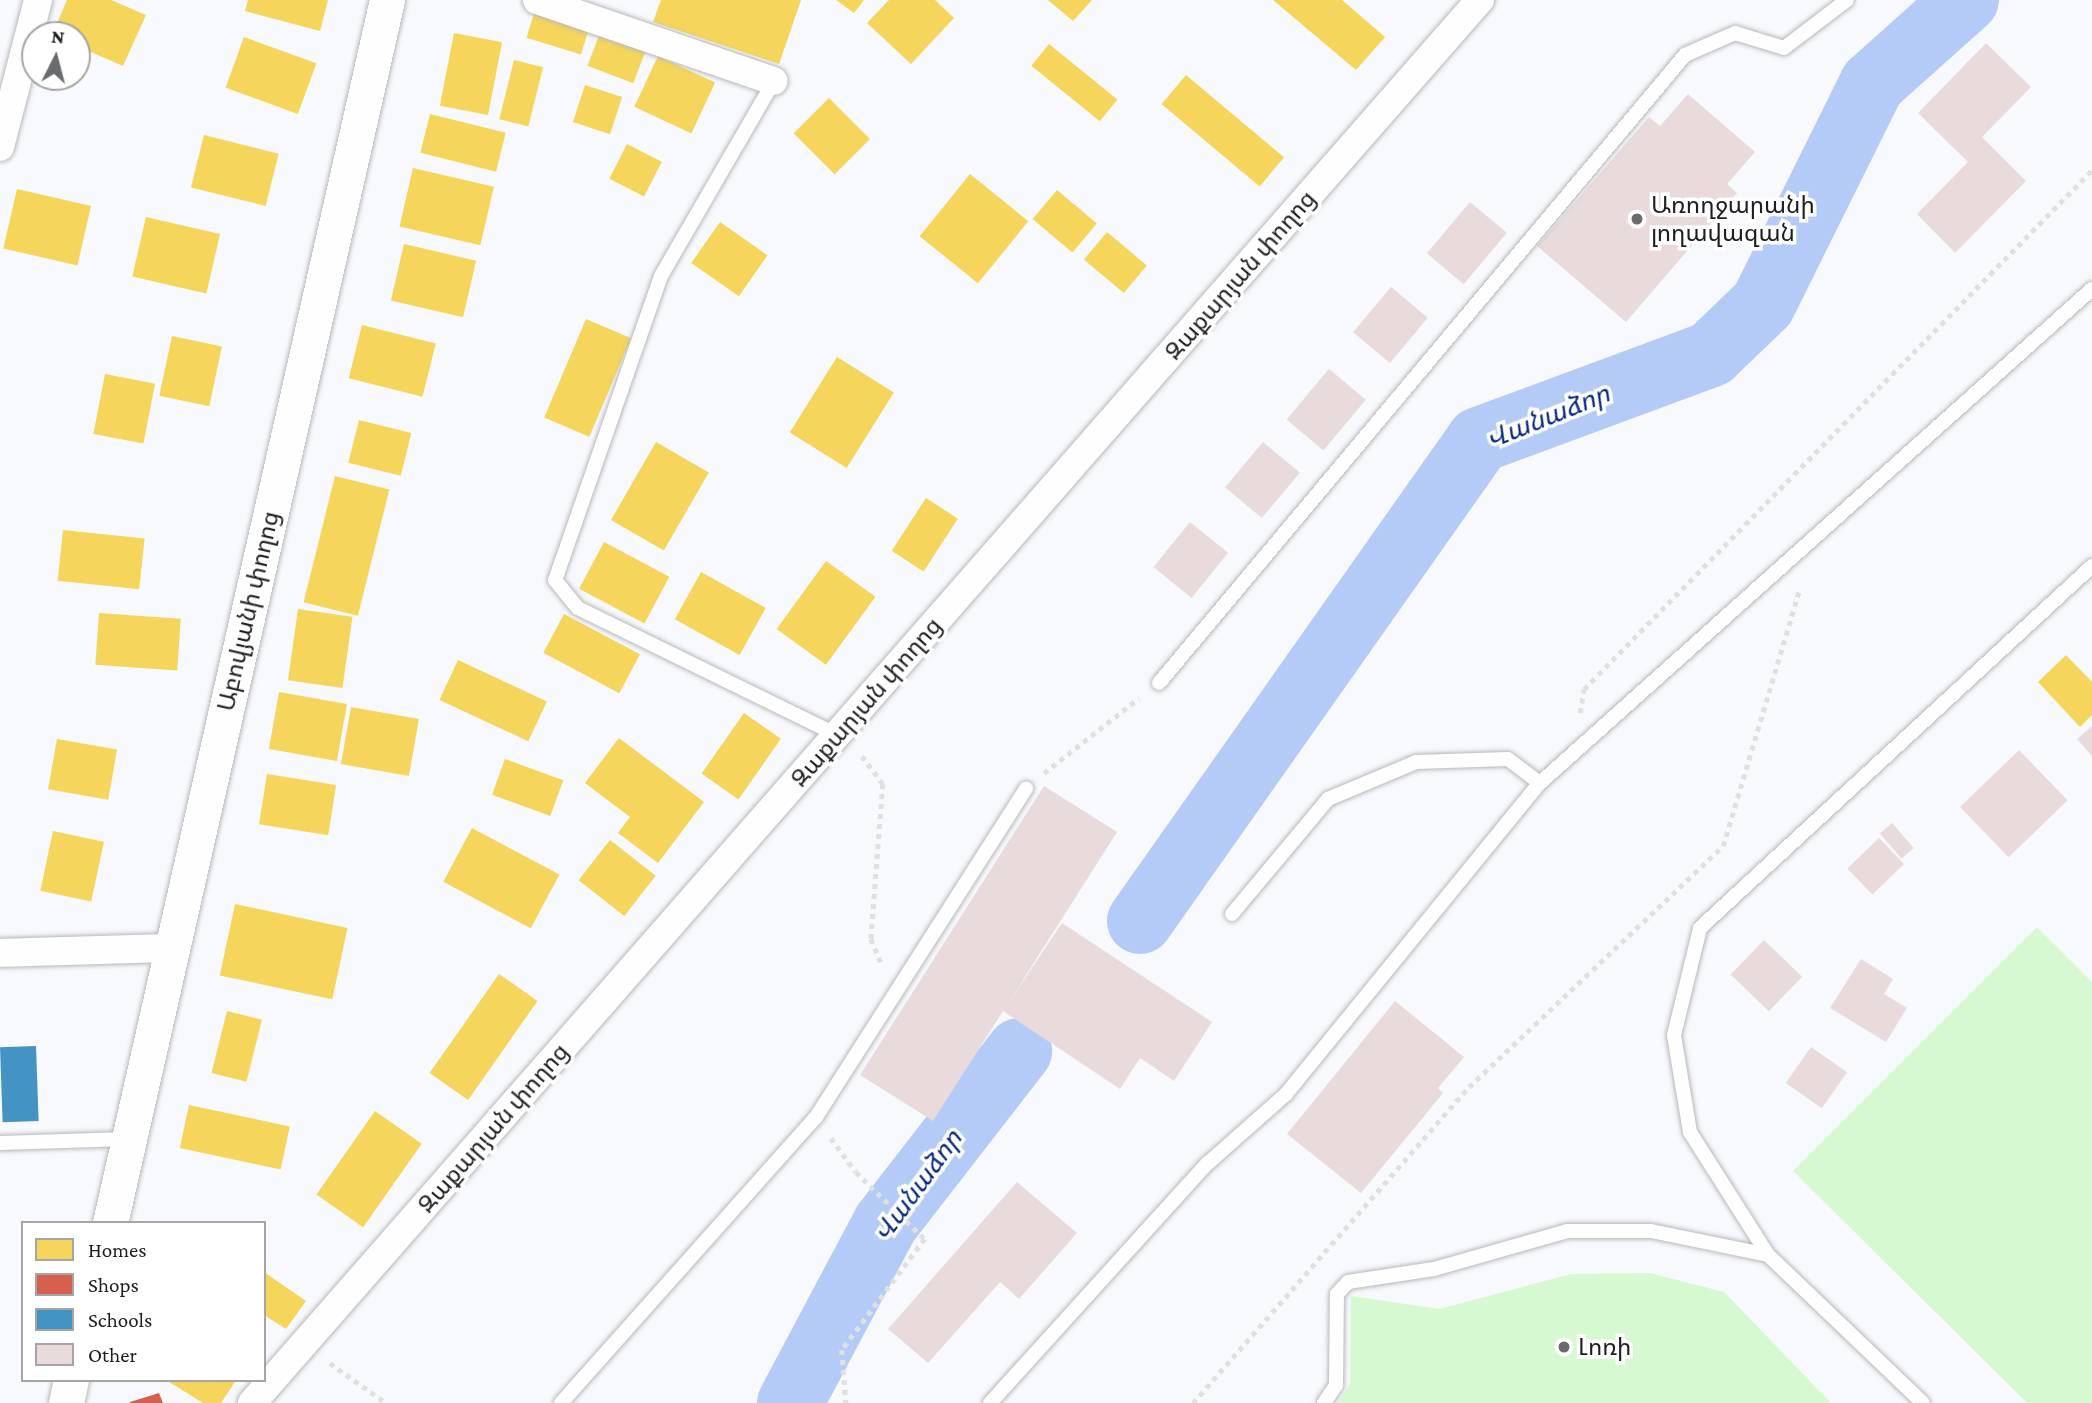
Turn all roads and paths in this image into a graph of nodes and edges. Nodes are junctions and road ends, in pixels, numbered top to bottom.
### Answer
1 (38, 0) edge
2 (387, 0) edge
3 (537, 0) edge
4 (1480, 0) edge
5 (1847, 0) edge
6 (774, 82) joint
7 (0, 147) edge
8 (2092, 170) edge
9 (2092, 289) edge
10 (1815, 539) junction
11 (2092, 566) edge
12 (1159, 682) joint
13 (1599, 733) junction
14 (837, 735) junction
15 (1540, 783) junction
16 (1026, 788) joint
17 (1232, 914) dead end
18 (171, 948) junction
19 (0, 953) edge
20 (894, 994) junction
21 (816, 1117) junction
22 (130, 1139) junction
23 (0, 1143) edge
24 (110, 1221) edge
25 (1768, 1255) junction
26 (304, 1344) junction
27 (70, 1382) edge
28 (65, 1403) edge
29 (252, 1403) edge
30 (386, 1403) edge
31 (561, 1403) edge
32 (846, 1403) edge
33 (990, 1403) edge
34 (1193, 1403) edge
35 (1324, 1403) edge
36 (1923, 1403) edge

1 - 7 street
2 - 18 street, Աբովյանի փողոց
3 - 6 street
4 - 14 street, Զաքարյան փողոց
5 - 12 lane
6 - 14 lane
8 - 13 path
9 - 10 lane
10 - 13 lane
10 - 34 path
11 - 25 lane
12 - 16 path
13 - 15 lane
14 - 20 path
14 - 26 street, Զաքարյան փողոց
15 - 17 lane
15 - 33 lane
16 - 20 lane
18 - 19 street
18 - 22 street, Աբովյանի փողոց
20 - 21 lane
21 - 31 lane
21 - 32 path
22 - 23 lane
22 - 24 street, Աբովյանի փողոց
25 - 35 lane
25 - 36 lane
26 - 29 street, Զաքարյան փողոց
26 - 30 path
27 - 28 street

